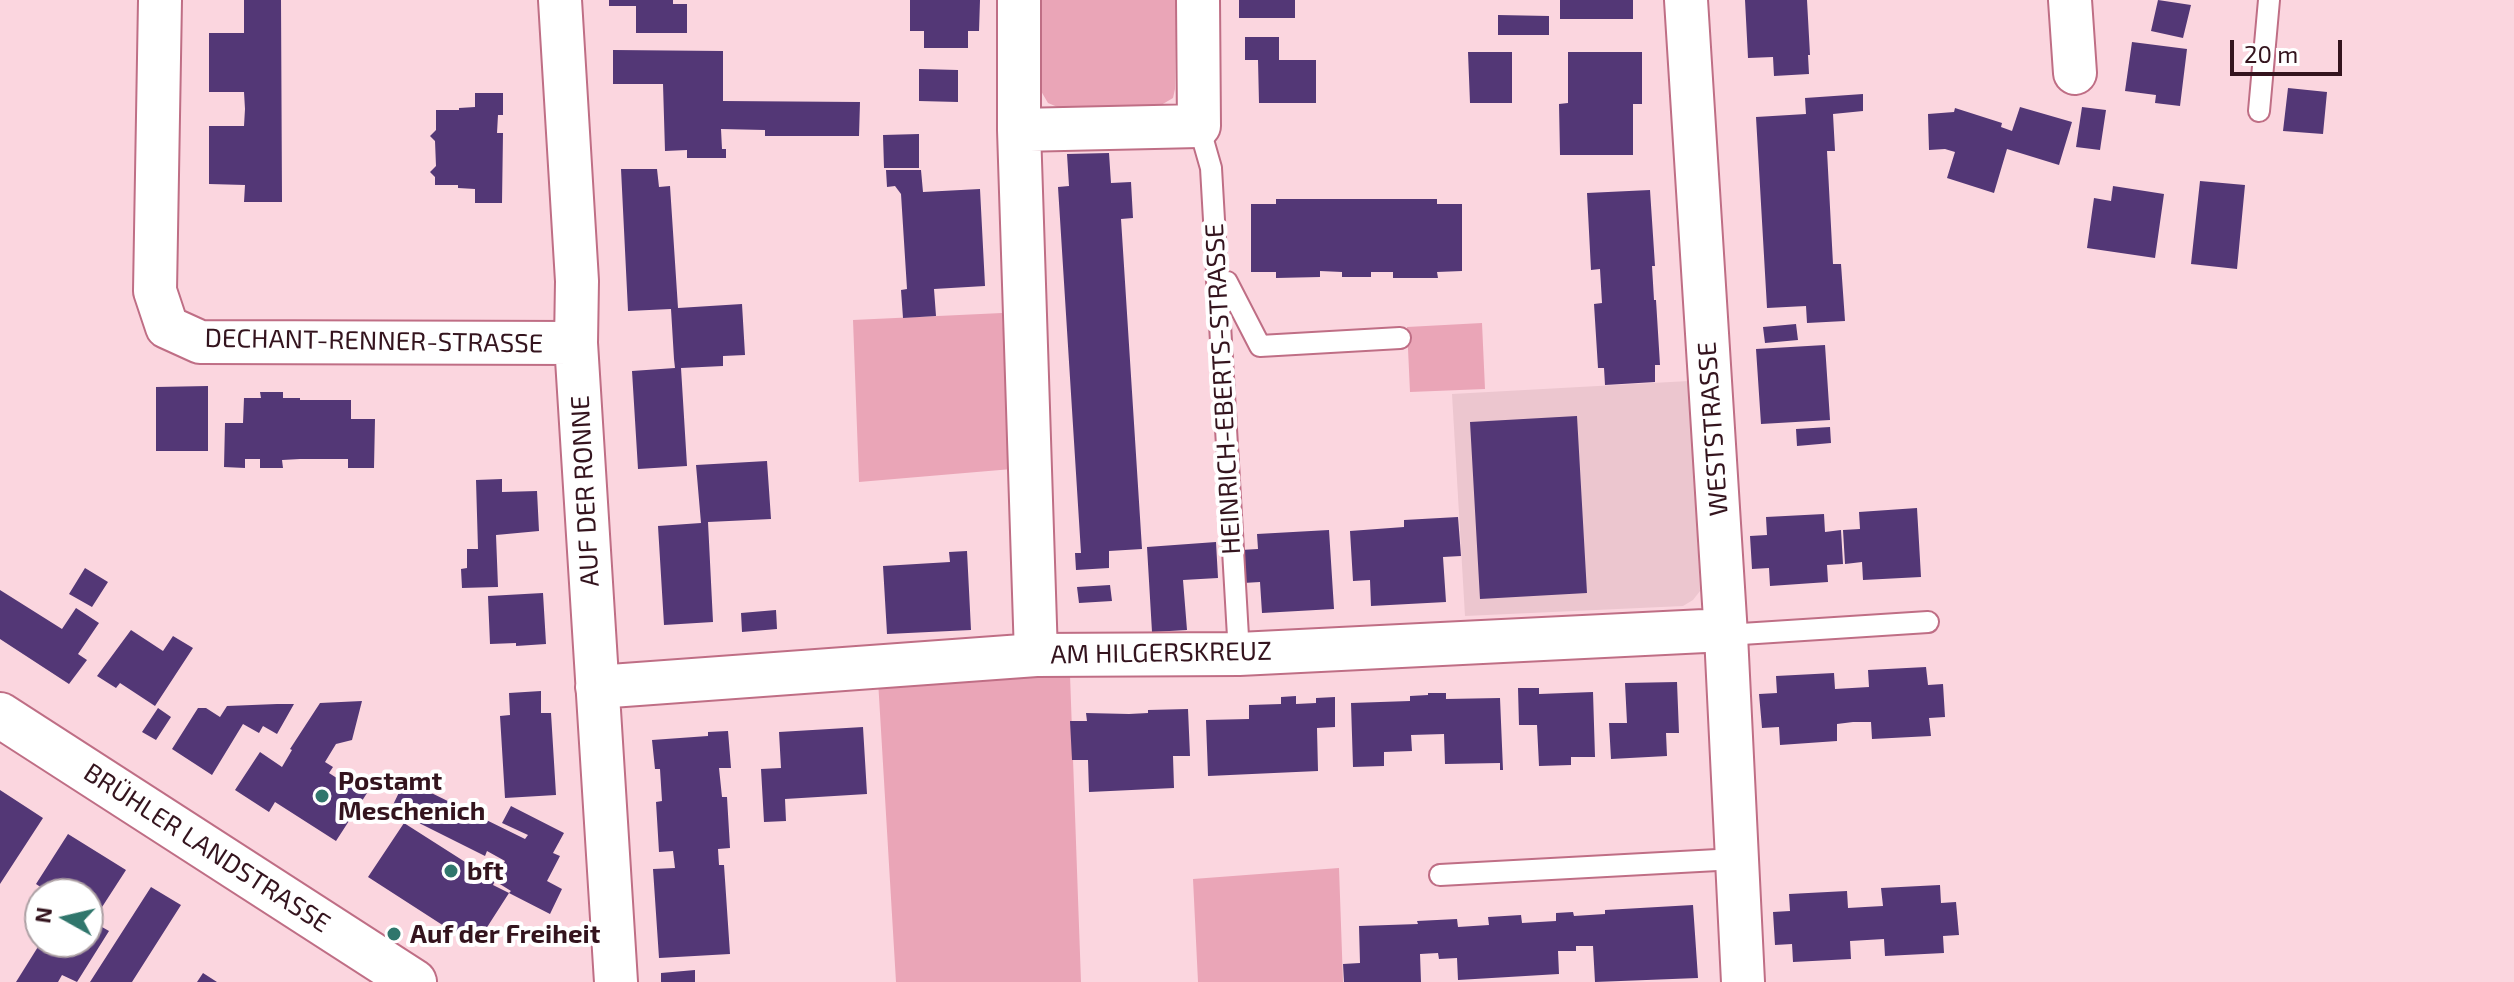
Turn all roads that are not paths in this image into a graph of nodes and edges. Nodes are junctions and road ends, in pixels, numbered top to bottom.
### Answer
1 (160, 0) edge
2 (560, 0) edge
3 (1019, 0) edge
4 (1198, 0) edge
5 (1686, 0) edge
6 (2070, 0) edge
7 (2269, 0) edge
8 (2075, 73) dead end
9 (2259, 111) dead end
10 (1199, 126) junction
11 (1019, 130) junction
12 (1217, 282) junction
13 (1400, 338) dead end
14 (576, 343) junction
15 (1928, 622) dead end
16 (1726, 633) junction
17 (1239, 654) junction
18 (1036, 655) junction
19 (597, 687) junction
20 (0, 715) edge
21 (1736, 859) junction
22 (1440, 875) dead end
23 (414, 982) edge
24 (616, 982) edge
25 (1743, 982) edge

1 - 14 street, DECHANT-RENNER-STRASSE
2 - 14 street, AUF DER RONNE
3 - 11 street
4 - 10 street, HEINRICH-EBERTS-STRASSE
5 - 16 street, WESTSTRASSE
6 - 8 street
7 - 9 lane
10 - 11 street
10 - 12 lane, HEINRICH-EBERTS-STRASSE
11 - 18 street
12 - 13 lane
12 - 17 lane, HEINRICH-EBERTS-STRASSE
14 - 19 street, AUF DER RONNE
15 - 16 lane
16 - 17 street, AM HILGERSKREUZ
16 - 21 street, WESTSTRASSE
17 - 18 street, AM HILGERSKREUZ
18 - 19 street, AM HILGERSKREUZ
19 - 24 street, AUF DER RONNE
20 - 23 street, BRÜHLER LANDSTRASSE
21 - 22 lane
21 - 25 street, WESTSTRASSE

